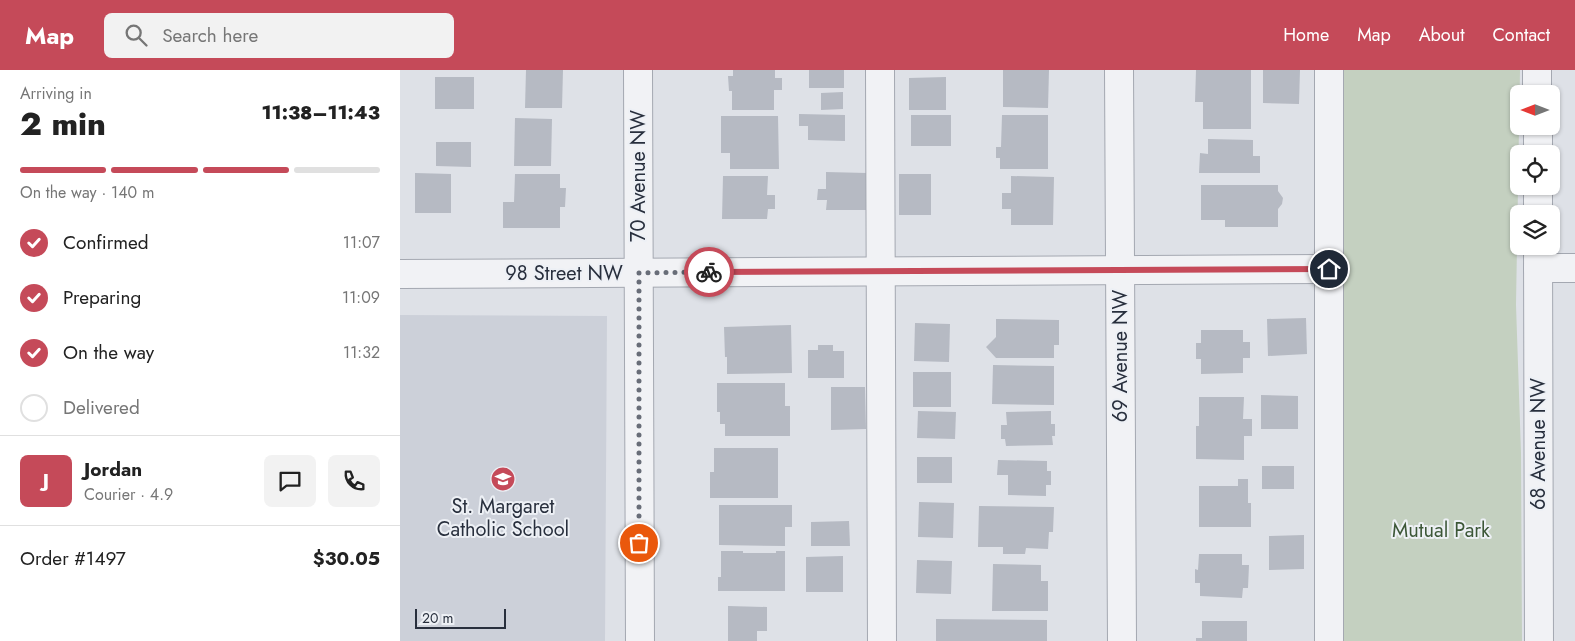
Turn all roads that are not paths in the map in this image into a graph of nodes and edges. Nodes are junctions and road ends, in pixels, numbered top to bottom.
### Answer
1 (638, 70) edge
2 (880, 70) edge
3 (1119, 70) edge
4 (1328, 70) edge
5 (1538, 70) edge
6 (1538, 85) edge
7 (1538, 257) edge
8 (1575, 268) edge
9 (1329, 269) junction
10 (880, 270) junction
11 (1120, 270) junction
12 (639, 273) junction
13 (400, 274) edge
14 (640, 641) edge
15 (882, 641) edge
16 (1122, 641) edge
17 (1330, 641) edge
18 (1539, 641) edge

1 - 12 street, 70 Avenue NW
2 - 10 street
3 - 11 street, 69 Avenue NW
4 - 9 street
5 - 6 street
7 - 8 street
7 - 18 street, 68 Avenue NW
9 - 11 street, 98 Street NW
9 - 17 street
10 - 11 street, 98 Street NW
10 - 12 street, 98 Street NW
10 - 15 street
11 - 16 street, 69 Avenue NW
12 - 13 street, 98 Street NW
12 - 14 street, 70 Avenue NW

